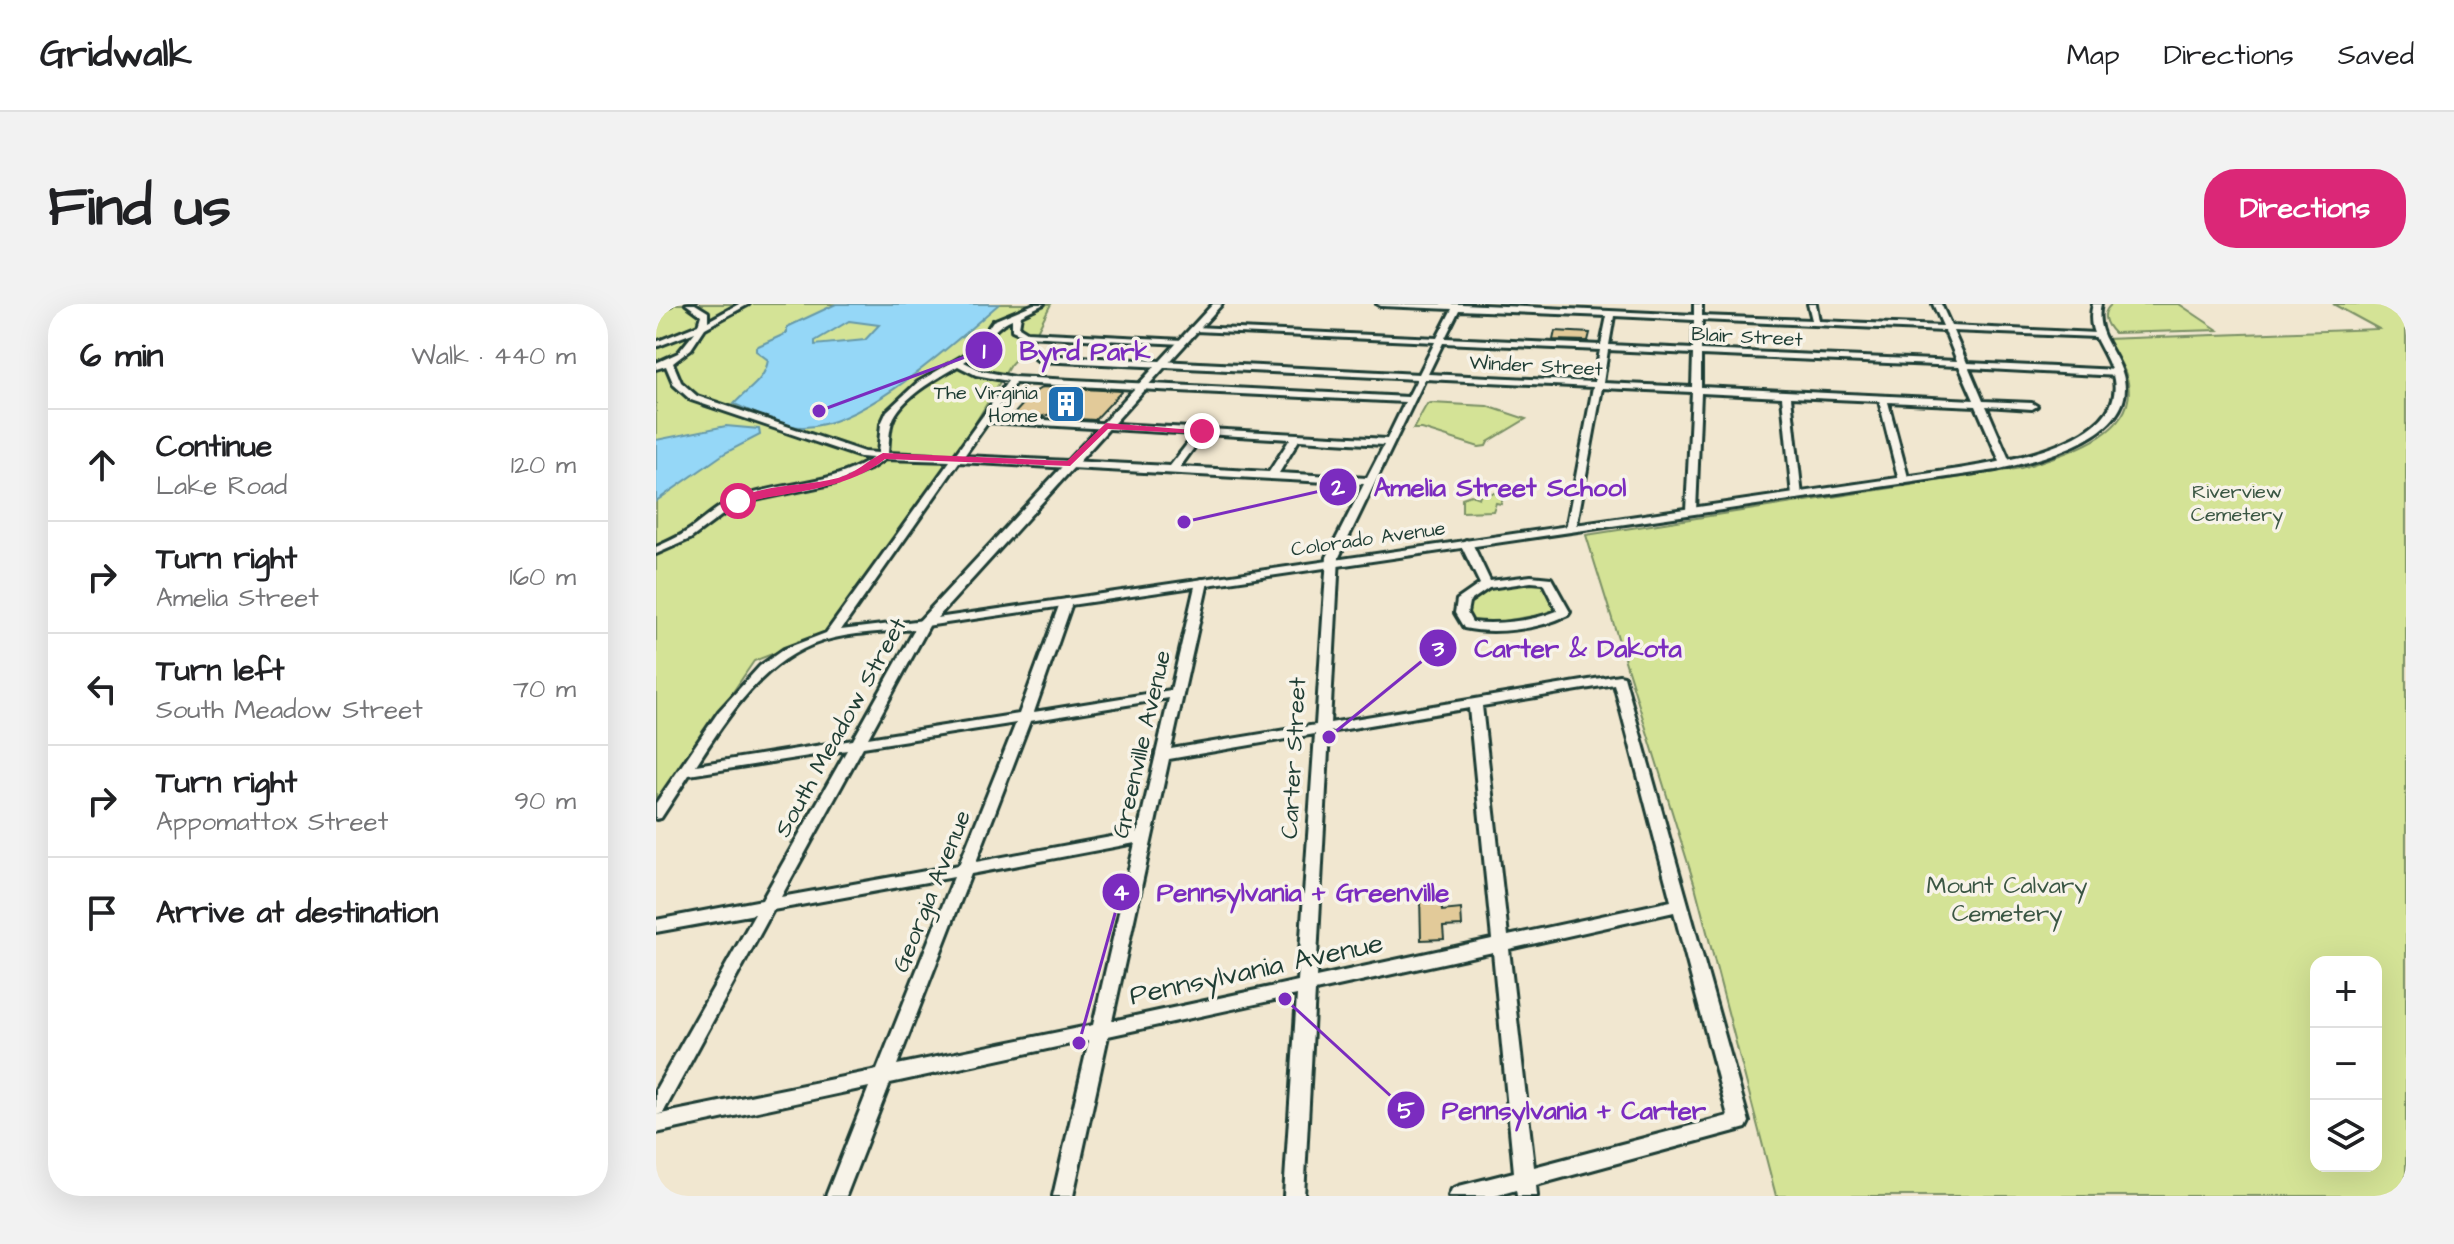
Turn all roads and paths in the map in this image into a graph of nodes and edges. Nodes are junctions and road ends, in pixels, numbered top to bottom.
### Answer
1 (668, 304) edge
2 (690, 304) edge
3 (745, 304) edge
4 (1040, 304) edge
5 (1218, 304) edge
6 (1381, 304) edge
7 (1698, 304) edge
8 (1812, 304) edge
9 (1937, 304) edge
10 (2097, 304) edge
11 (715, 305) edge
12 (657, 306) edge
13 (1458, 306) edge
14 (1017, 314) junction
15 (1611, 314) junction
16 (1697, 318) junction
17 (1816, 323) junction
18 (704, 326) junction
19 (1948, 328) junction
20 (1195, 329) junction
21 (2096, 335) junction
22 (1441, 340) junction
23 (1183, 342) junction
24 (656, 347) edge
25 (1606, 348) junction
26 (1696, 352) junction
27 (682, 353) junction
28 (1039, 358) dead end
29 (959, 363) junction
30 (669, 364) junction
31 (1162, 365) junction
32 (1962, 365) junction
33 (656, 366) edge
34 (2118, 373) junction
35 (1423, 377) junction
36 (1013, 380) junction
37 (1142, 386) junction
38 (1599, 386) junction
39 (1694, 390) junction
40 (1786, 395) junction
41 (1412, 400) junction
42 (1883, 400) junction
43 (1980, 404) junction
44 (2032, 406) dead end
45 (984, 419) junction
46 (1106, 426) junction
47 (1202, 431) junction
48 (1296, 437) junction
49 (1389, 442) junction
50 (883, 456) junction
51 (957, 457) junction
52 (1070, 463) junction
53 (2006, 464) junction
54 (1172, 470) junction
55 (1272, 475) junction
56 (1370, 481) junction
57 (1904, 481) junction
58 (1797, 496) junction
59 (1691, 511) junction
60 (1571, 529) junction
61 (1466, 543) junction
62 (656, 551) edge
63 (1332, 563) junction
64 (1202, 582) junction
65 (1486, 585) junction
66 (1066, 603) junction
67 (924, 624) junction
68 (830, 636) junction
69 (1178, 693) junction
70 (1475, 702) junction
71 (1025, 717) junction
72 (1320, 729) junction
73 (857, 744) junction
74 (1164, 755) junction
75 (685, 771) junction
76 (656, 814) edge
77 (1145, 836) junction
78 (965, 869) junction
79 (768, 905) junction
80 (1679, 905) junction
81 (656, 926) edge
82 (1500, 942) junction
83 (1306, 985) junction
84 (1099, 1030) junction
85 (884, 1076) junction
86 (656, 1107) edge
87 (656, 1124) edge
88 (1526, 1188) edge
89 (836, 1196) edge
90 (1063, 1196) edge
91 (1294, 1196) edge
92 (1459, 1196) edge

1 - 12 street
2 - 11 street
2 - 18 street
3 - 18 street
4 - 14 street
5 - 20 street, South Meadow Street
6 - 13 street
7 - 16 street
8 - 17 street
9 - 19 street
10 - 21 street
13 - 15 street
13 - 22 street
14 - 23 street
14 - 29 street
15 - 16 street
15 - 25 street
16 - 17 street
16 - 26 street
17 - 19 street
18 - 24 street
18 - 27 street
19 - 21 street
19 - 32 street
20 - 22 street, Blair Street
20 - 23 street, South Meadow Street
21 - 34 street
22 - 25 street, Blair Street
22 - 35 street
23 - 31 street, South Meadow Street
24 - 27 street
25 - 26 street, Blair Street
25 - 38 street
26 - 32 street, Blair Street
26 - 39 street
27 - 30 street
28 - 31 street, Winder Street
29 - 36 street
29 - 50 street
30 - 33 street
30 - 50 street
31 - 35 street, Winder Street
31 - 37 street, South Meadow Street
32 - 34 street, Blair Street
32 - 43 street
34 - 53 street, Colorado Avenue
35 - 38 street, Winder Street
35 - 41 street
36 - 37 street
36 - 45 street
37 - 41 street
37 - 46 street, South Meadow Street
38 - 39 street, Winder Street
38 - 60 street
39 - 40 street, Winder Street
39 - 59 street
40 - 42 street, Winder Street
40 - 58 street
41 - 49 street
42 - 43 street, Winder Street
42 - 57 street
43 - 44 street, Winder Street
43 - 53 street
45 - 46 street
45 - 51 street
46 - 47 street
46 - 52 street, South Meadow Street
47 - 48 street
47 - 54 street
48 - 49 street
48 - 55 street
49 - 56 street
50 - 51 street
50 - 62 street
51 - 52 street
51 - 68 street
52 - 54 street
52 - 67 street, South Meadow Street
53 - 57 street, Colorado Avenue
54 - 55 street
55 - 56 street
56 - 63 street
57 - 58 street, Colorado Avenue
58 - 59 street, Colorado Avenue
59 - 60 street, Colorado Avenue
60 - 61 street, Colorado Avenue
61 - 63 street, Colorado Avenue
61 - 65 street
63 - 64 street, Colorado Avenue
63 - 72 street, Carter Street
64 - 66 street, Colorado Avenue
64 - 69 street, Greenville Avenue
65 - 65 street
66 - 67 street, Colorado Avenue
66 - 71 street, Georgia Avenue
67 - 68 street, Colorado Avenue
67 - 73 street, South Meadow Street
68 - 75 street, Colorado Avenue
69 - 71 street
69 - 74 street, Greenville Avenue
70 - 72 street
70 - 80 street
70 - 82 street
71 - 73 street
71 - 78 street, Georgia Avenue
72 - 74 street
72 - 83 street, Carter Street
73 - 75 street
73 - 79 street, South Meadow Street
74 - 77 street, Greenville Avenue
75 - 76 street, Colorado Avenue
77 - 78 street
77 - 84 street, Greenville Avenue
78 - 79 street
78 - 85 street, Georgia Avenue
79 - 81 street
79 - 86 street, South Meadow Street
80 - 82 street, Pennsylvania Avenue
80 - 88 street
82 - 83 street, Pennsylvania Avenue
82 - 88 street
83 - 84 street, Pennsylvania Avenue
83 - 91 street, Carter Street
84 - 85 street, Pennsylvania Avenue
84 - 90 street, Greenville Avenue
85 - 87 street, Pennsylvania Avenue
85 - 89 street, Georgia Avenue
88 - 92 street

